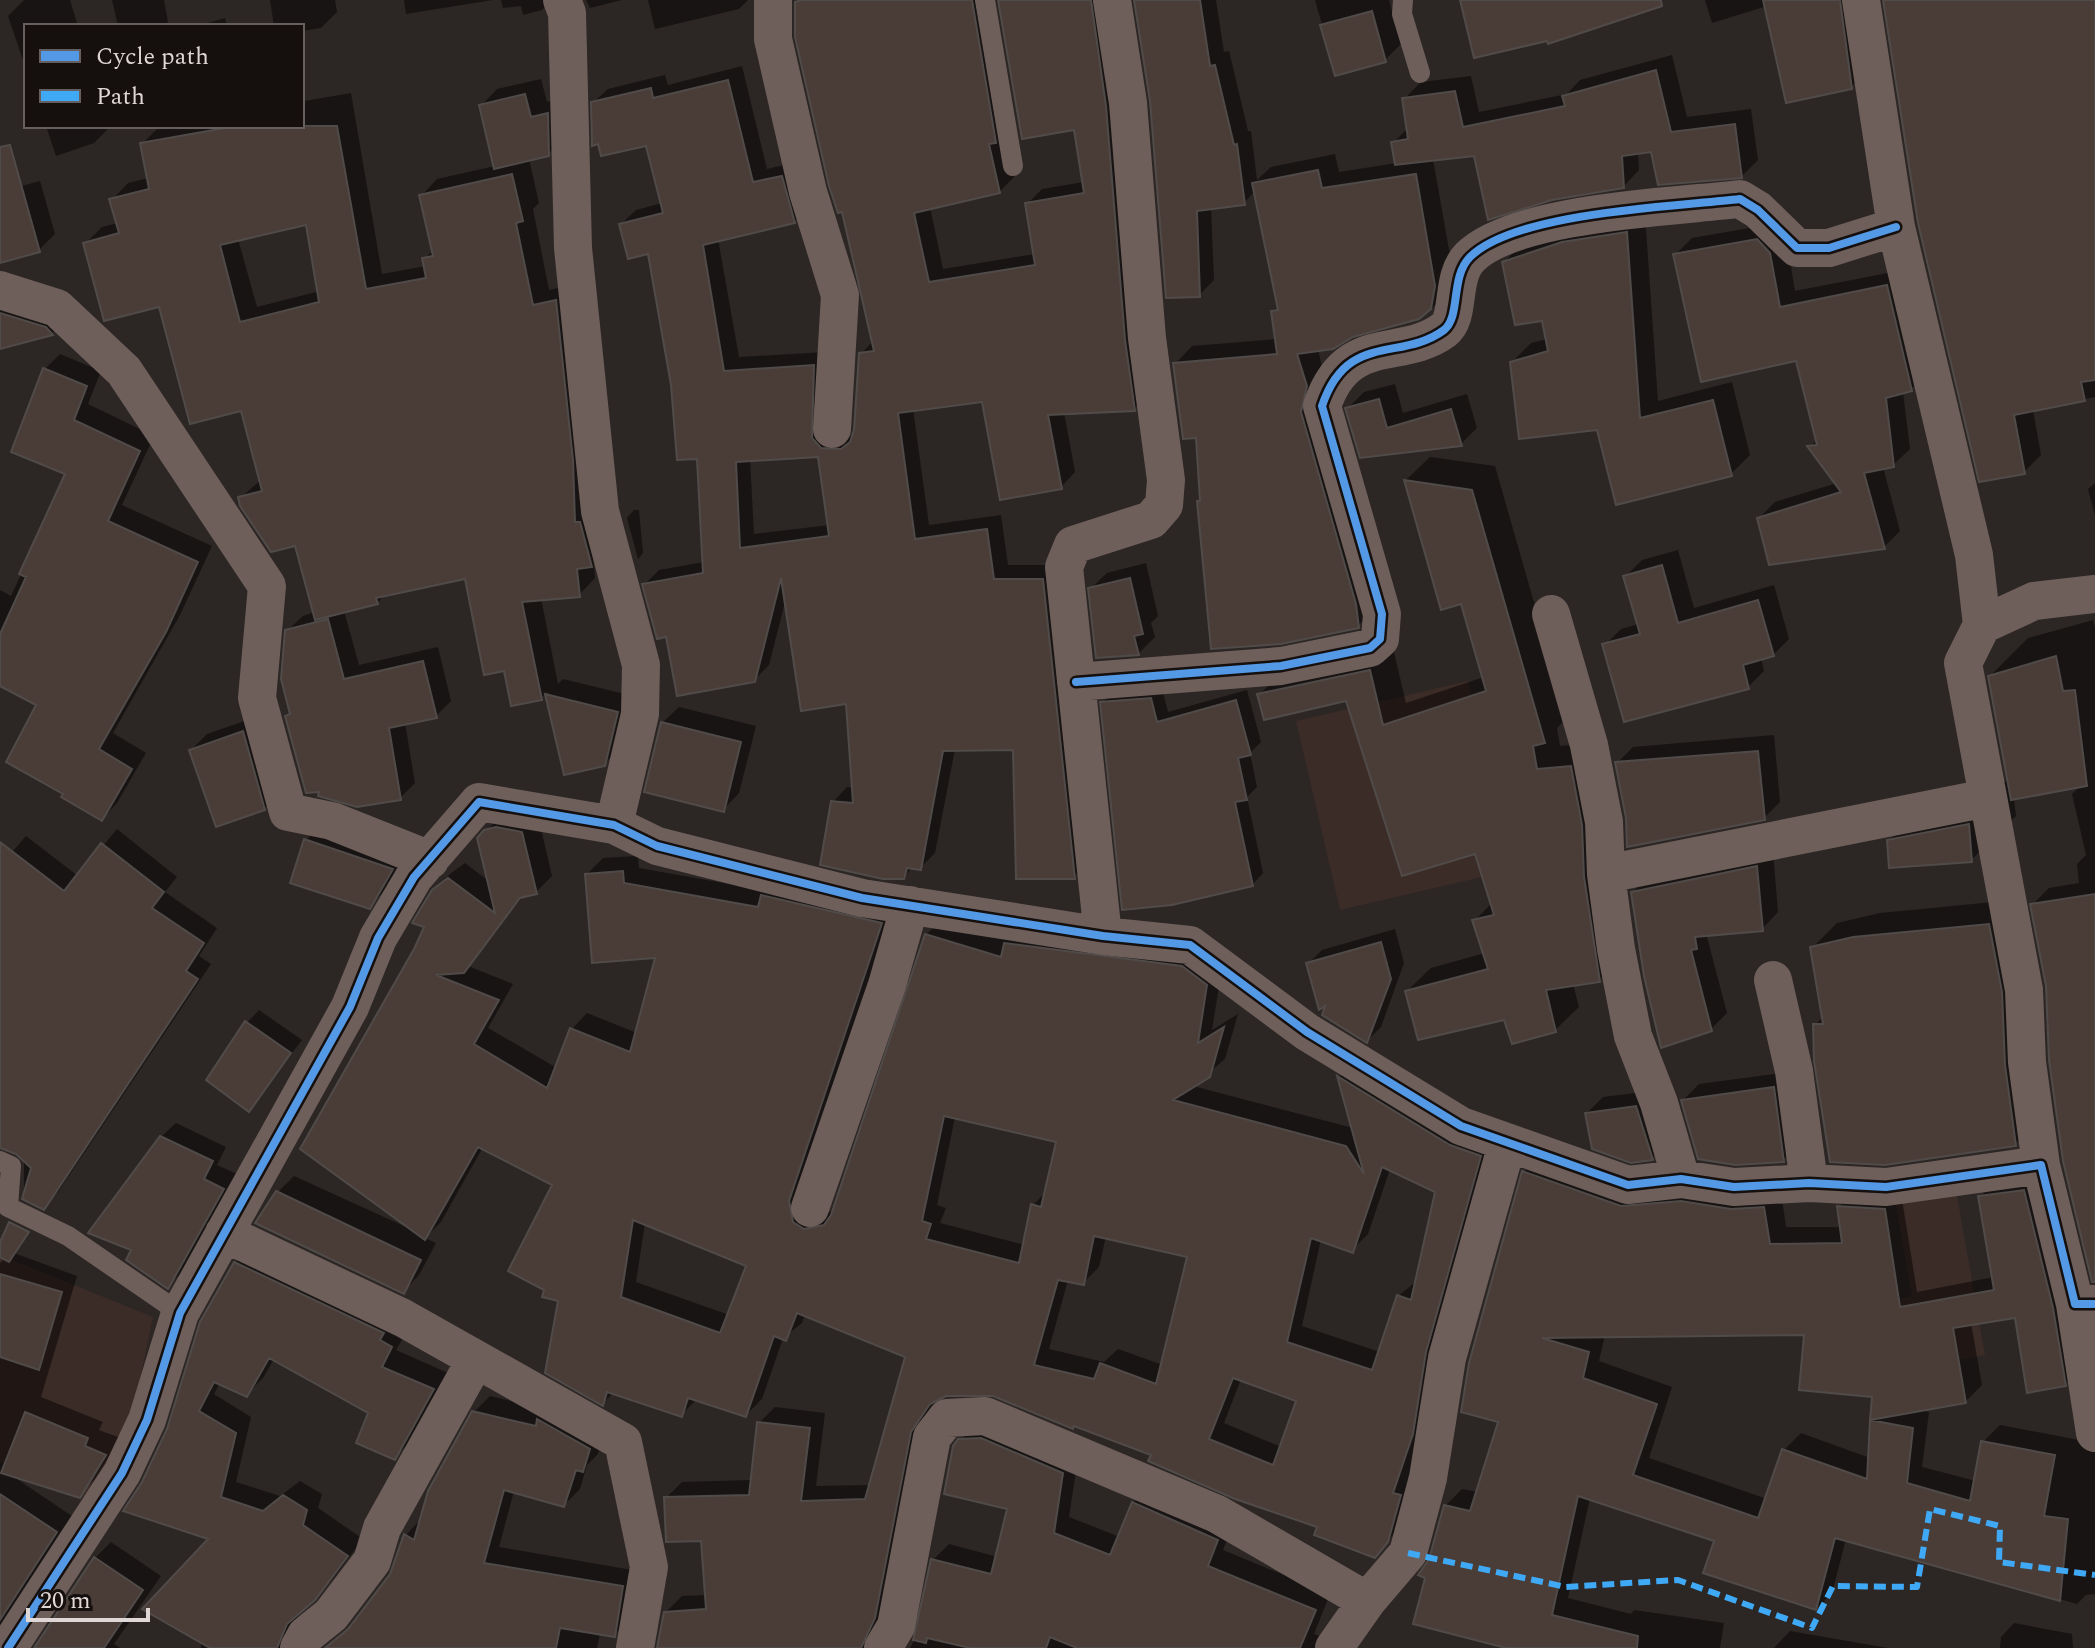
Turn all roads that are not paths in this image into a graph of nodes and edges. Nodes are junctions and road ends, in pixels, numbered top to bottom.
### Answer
1 (562, 0) edge
2 (773, 0) edge
3 (985, 0) edge
4 (1112, 0) edge
5 (1403, 0) edge
6 (1861, 0) edge
7 (1420, 73) dead end
8 (1013, 166) dead end
9 (1896, 227) junction
10 (0, 290) edge
11 (832, 429) dead end
12 (2095, 594) edge
13 (1551, 614) dead end
14 (1982, 625) junction
15 (1076, 682) junction
16 (1987, 798) junction
17 (614, 825) junction
18 (430, 860) junction
19 (1606, 874) junction
20 (910, 905) junction
21 (1103, 936) junction
22 (1773, 980) dead end
23 (1507, 1144) junction
24 (0, 1161) edge
25 (2041, 1165) junction
26 (1681, 1179) junction
27 (1809, 1183) junction
28 (810, 1208) dead end
29 (224, 1233) junction
30 (2085, 1304) edge
31 (180, 1313) junction
32 (476, 1359) junction
33 (2095, 1433) edge
34 (1367, 1601) junction
35 (8, 1648) edge
36 (299, 1648) edge
37 (635, 1648) edge
38 (883, 1648) edge
39 (1334, 1648) edge

1 - 17 street
2 - 11 street
3 - 8 lane
4 - 15 street
5 - 7 lane
6 - 9 street
9 - 14 street
9 - 15 street
10 - 18 street
12 - 14 street
13 - 19 street
14 - 16 street
15 - 21 street
16 - 19 street
16 - 25 street
17 - 18 street
17 - 20 street
18 - 29 street
19 - 26 street
20 - 21 street
20 - 28 street
21 - 23 street
22 - 27 street
23 - 26 street
23 - 34 street
24 - 31 lane
25 - 27 street
25 - 30 street
26 - 27 street
29 - 31 street
29 - 32 street
30 - 33 street
31 - 35 street
32 - 36 street
32 - 37 street
34 - 38 street
34 - 39 street

